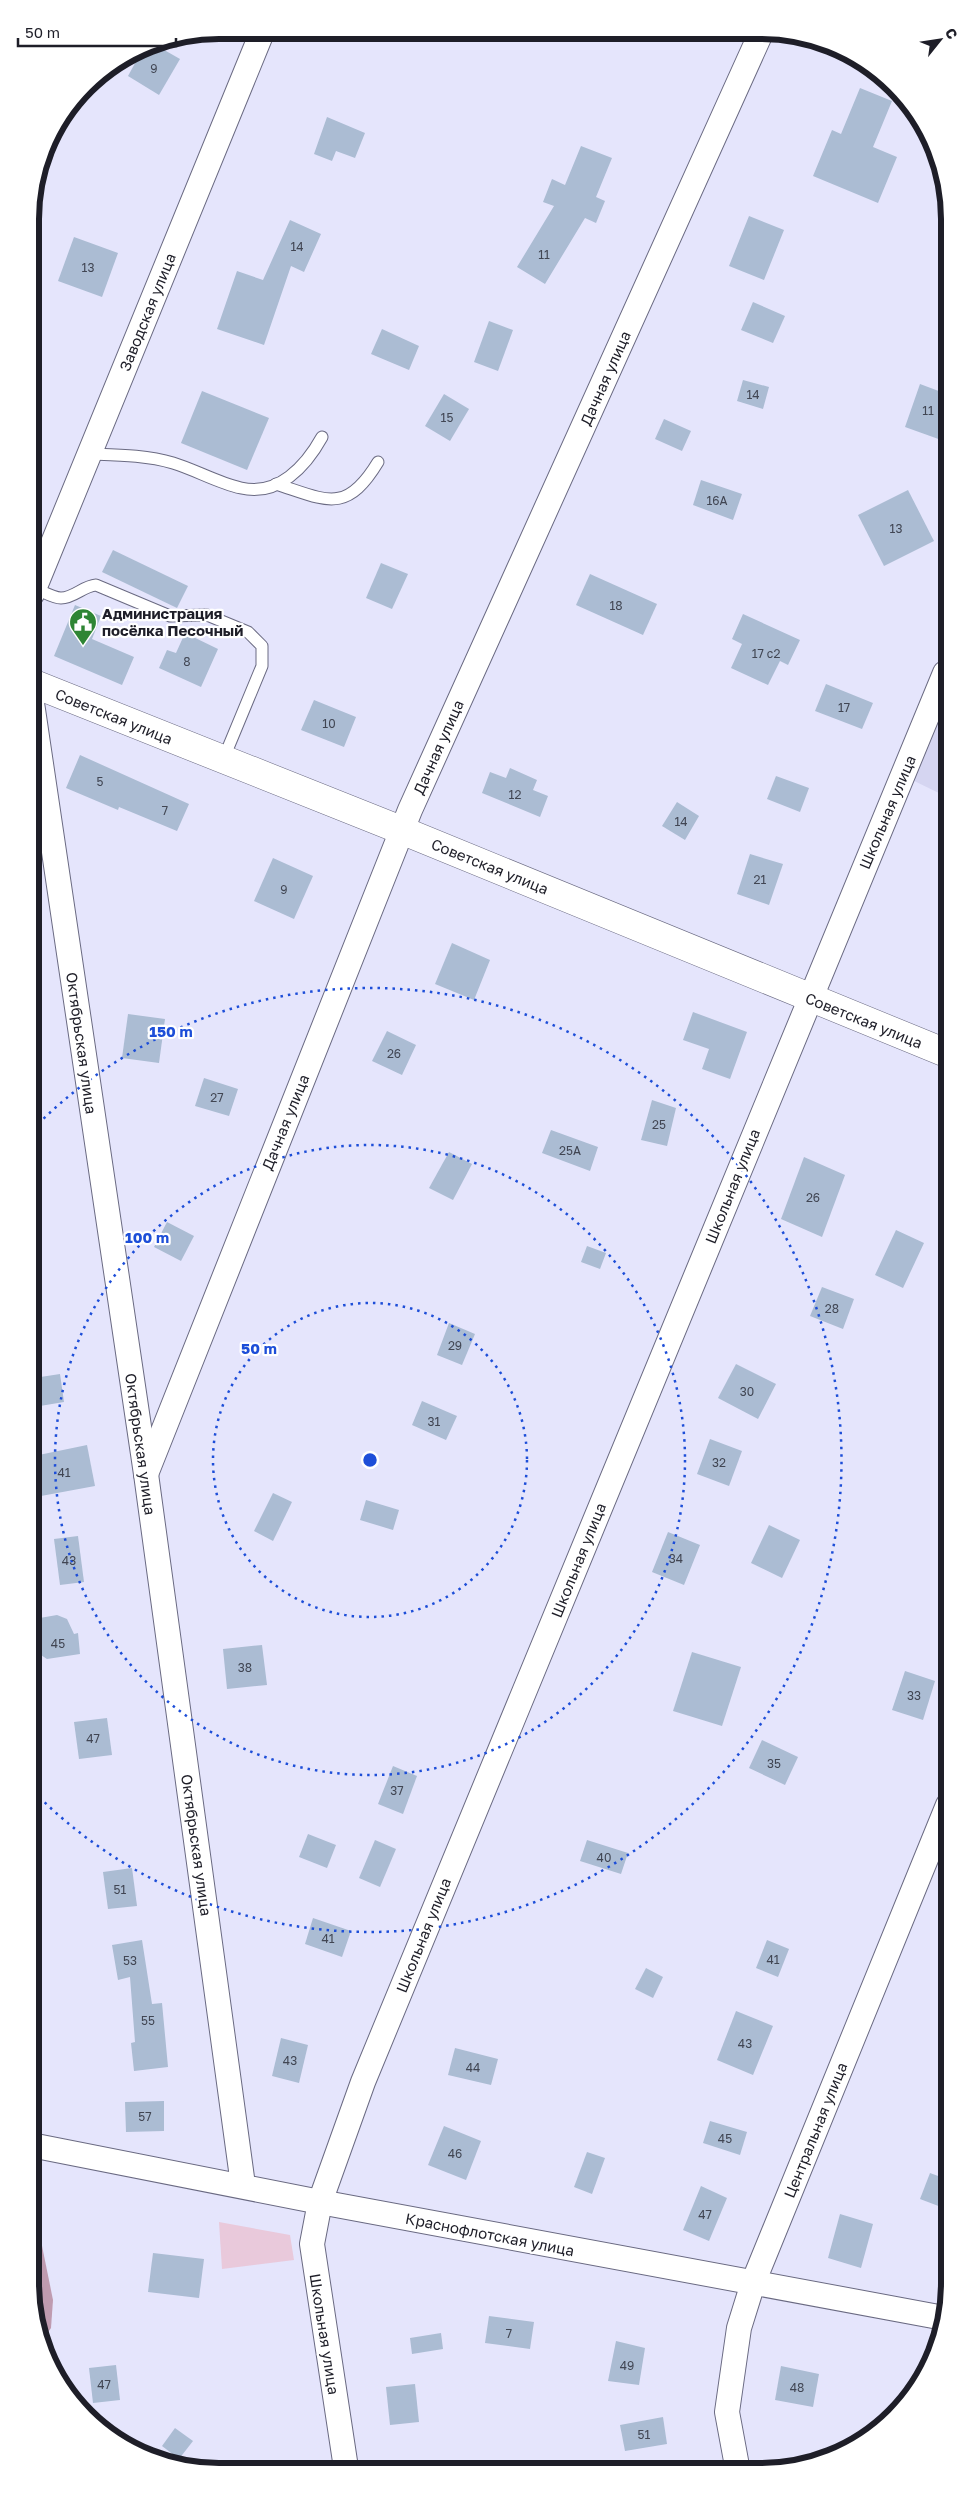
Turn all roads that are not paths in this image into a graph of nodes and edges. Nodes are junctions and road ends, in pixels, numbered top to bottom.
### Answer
1 (259, 39) edge
2 (758, 39) edge
3 (322, 437) dead end
4 (89, 454) junction
5 (378, 462) dead end
6 (276, 484) junction
7 (39, 576) edge
8 (39, 593) edge
9 (941, 683) edge
10 (39, 686) edge
11 (39, 750) edge
12 (223, 760) junction
13 (401, 830) junction
14 (809, 998) junction
15 (941, 1051) edge
16 (146, 1474) junction
17 (941, 1822) edge
18 (39, 2147) edge
19 (244, 2185) junction
20 (320, 2202) junction
21 (753, 2283) junction
22 (938, 2317) edge
23 (345, 2463) edge
24 (736, 2463) edge

1 - 4 street, Заводская улица
2 - 13 street, Дачная улица
3 - 6 lane
4 - 6 lane
4 - 7 street, Заводская улица
5 - 6 lane
8 - 12 lane
9 - 14 street, Школьная улица
10 - 12 main road, Советская улица
11 - 16 street, Октябрьская улица
12 - 13 main road, Советская улица
13 - 14 main road, Советская улица
13 - 16 street, Дачная улица
14 - 15 main road, Советская улица
14 - 20 street, Школьная улица
16 - 19 street, Октябрьская улица
17 - 21 street, Центральная улица
18 - 19 street, Краснофлотская улица
19 - 20 street, Краснофлотская улица
20 - 21 street, Краснофлотская улица
20 - 23 street, Школьная улица
21 - 22 street, Краснофлотская улица
21 - 24 street, Центральная улица

